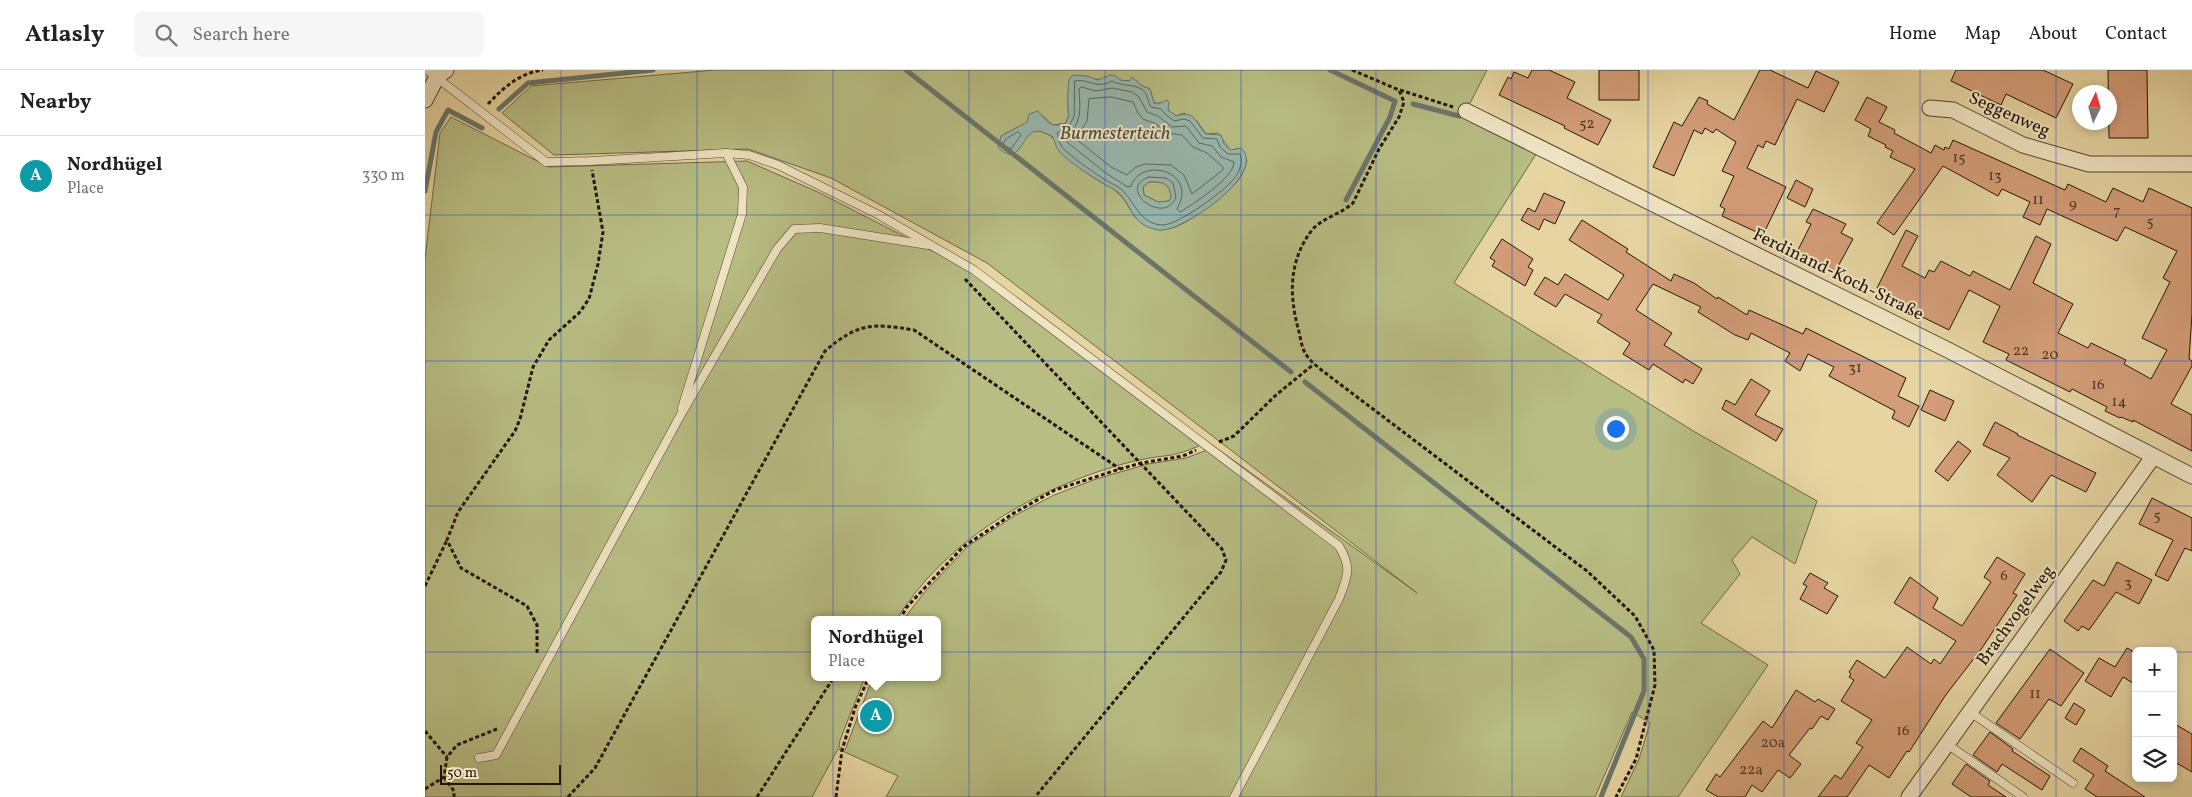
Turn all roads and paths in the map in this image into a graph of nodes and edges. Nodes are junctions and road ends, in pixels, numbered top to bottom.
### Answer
1 (543, 70) edge
2 (1352, 70) edge
3 (437, 72) edge
4 (1399, 90) junction
5 (425, 100) edge
6 (1930, 108) dead end
7 (1466, 111) joint
8 (481, 112) junction
9 (725, 153) junction
10 (591, 161) junction
11 (2192, 164) edge
12 (935, 246) junction
13 (961, 275) dead end
14 (1314, 364) junction
15 (679, 418) junction
16 (1234, 436) dead end
17 (1208, 445) junction
18 (2153, 457) junction
19 (1141, 463) junction
20 (1120, 468) junction
21 (2192, 476) edge
22 (447, 540) junction
23 (425, 586) edge
24 (902, 616) edge
25 (534, 660) dead end
26 (831, 681) edge
27 (867, 681) edge
28 (1970, 712) junction
29 (499, 728) dead end
30 (425, 731) edge
31 (1947, 744) junction
32 (447, 757) junction
33 (479, 758) dead end
34 (444, 777) junction
35 (2073, 783) dead end
36 (425, 789) edge
37 (454, 797) edge
38 (568, 797) edge
39 (757, 797) edge
40 (836, 797) edge
41 (1035, 797) edge
42 (1234, 797) edge
43 (1616, 797) edge
44 (1909, 797) edge
45 (2023, 797) edge

1 - 8 path
2 - 4 path
3 - 5 street
3 - 8 lane
4 - 7 path
4 - 14 path
6 - 11 street, Seggenweg
7 - 18 street, Ferdinand-Koch-Straße
8 - 10 lane
9 - 10 lane
9 - 12 lane
9 - 15 lane
10 - 22 path
12 - 15 lane
12 - 17 lane
13 - 19 path
14 - 16 path
14 - 43 path
15 - 33 lane
17 - 19 path
17 - 42 lane
18 - 21 street, Ferdinand-Koch-Straße
18 - 28 street, Brachvogelweg
19 - 20 path
19 - 41 path
20 - 24 path
20 - 38 path
22 - 23 path
22 - 25 path
26 - 39 path
27 - 40 path
28 - 31 street, Brachvogelweg
28 - 35 lane
29 - 32 path
30 - 32 path
31 - 44 street, Brachvogelweg
31 - 45 lane
32 - 34 path
34 - 36 path
34 - 37 path

